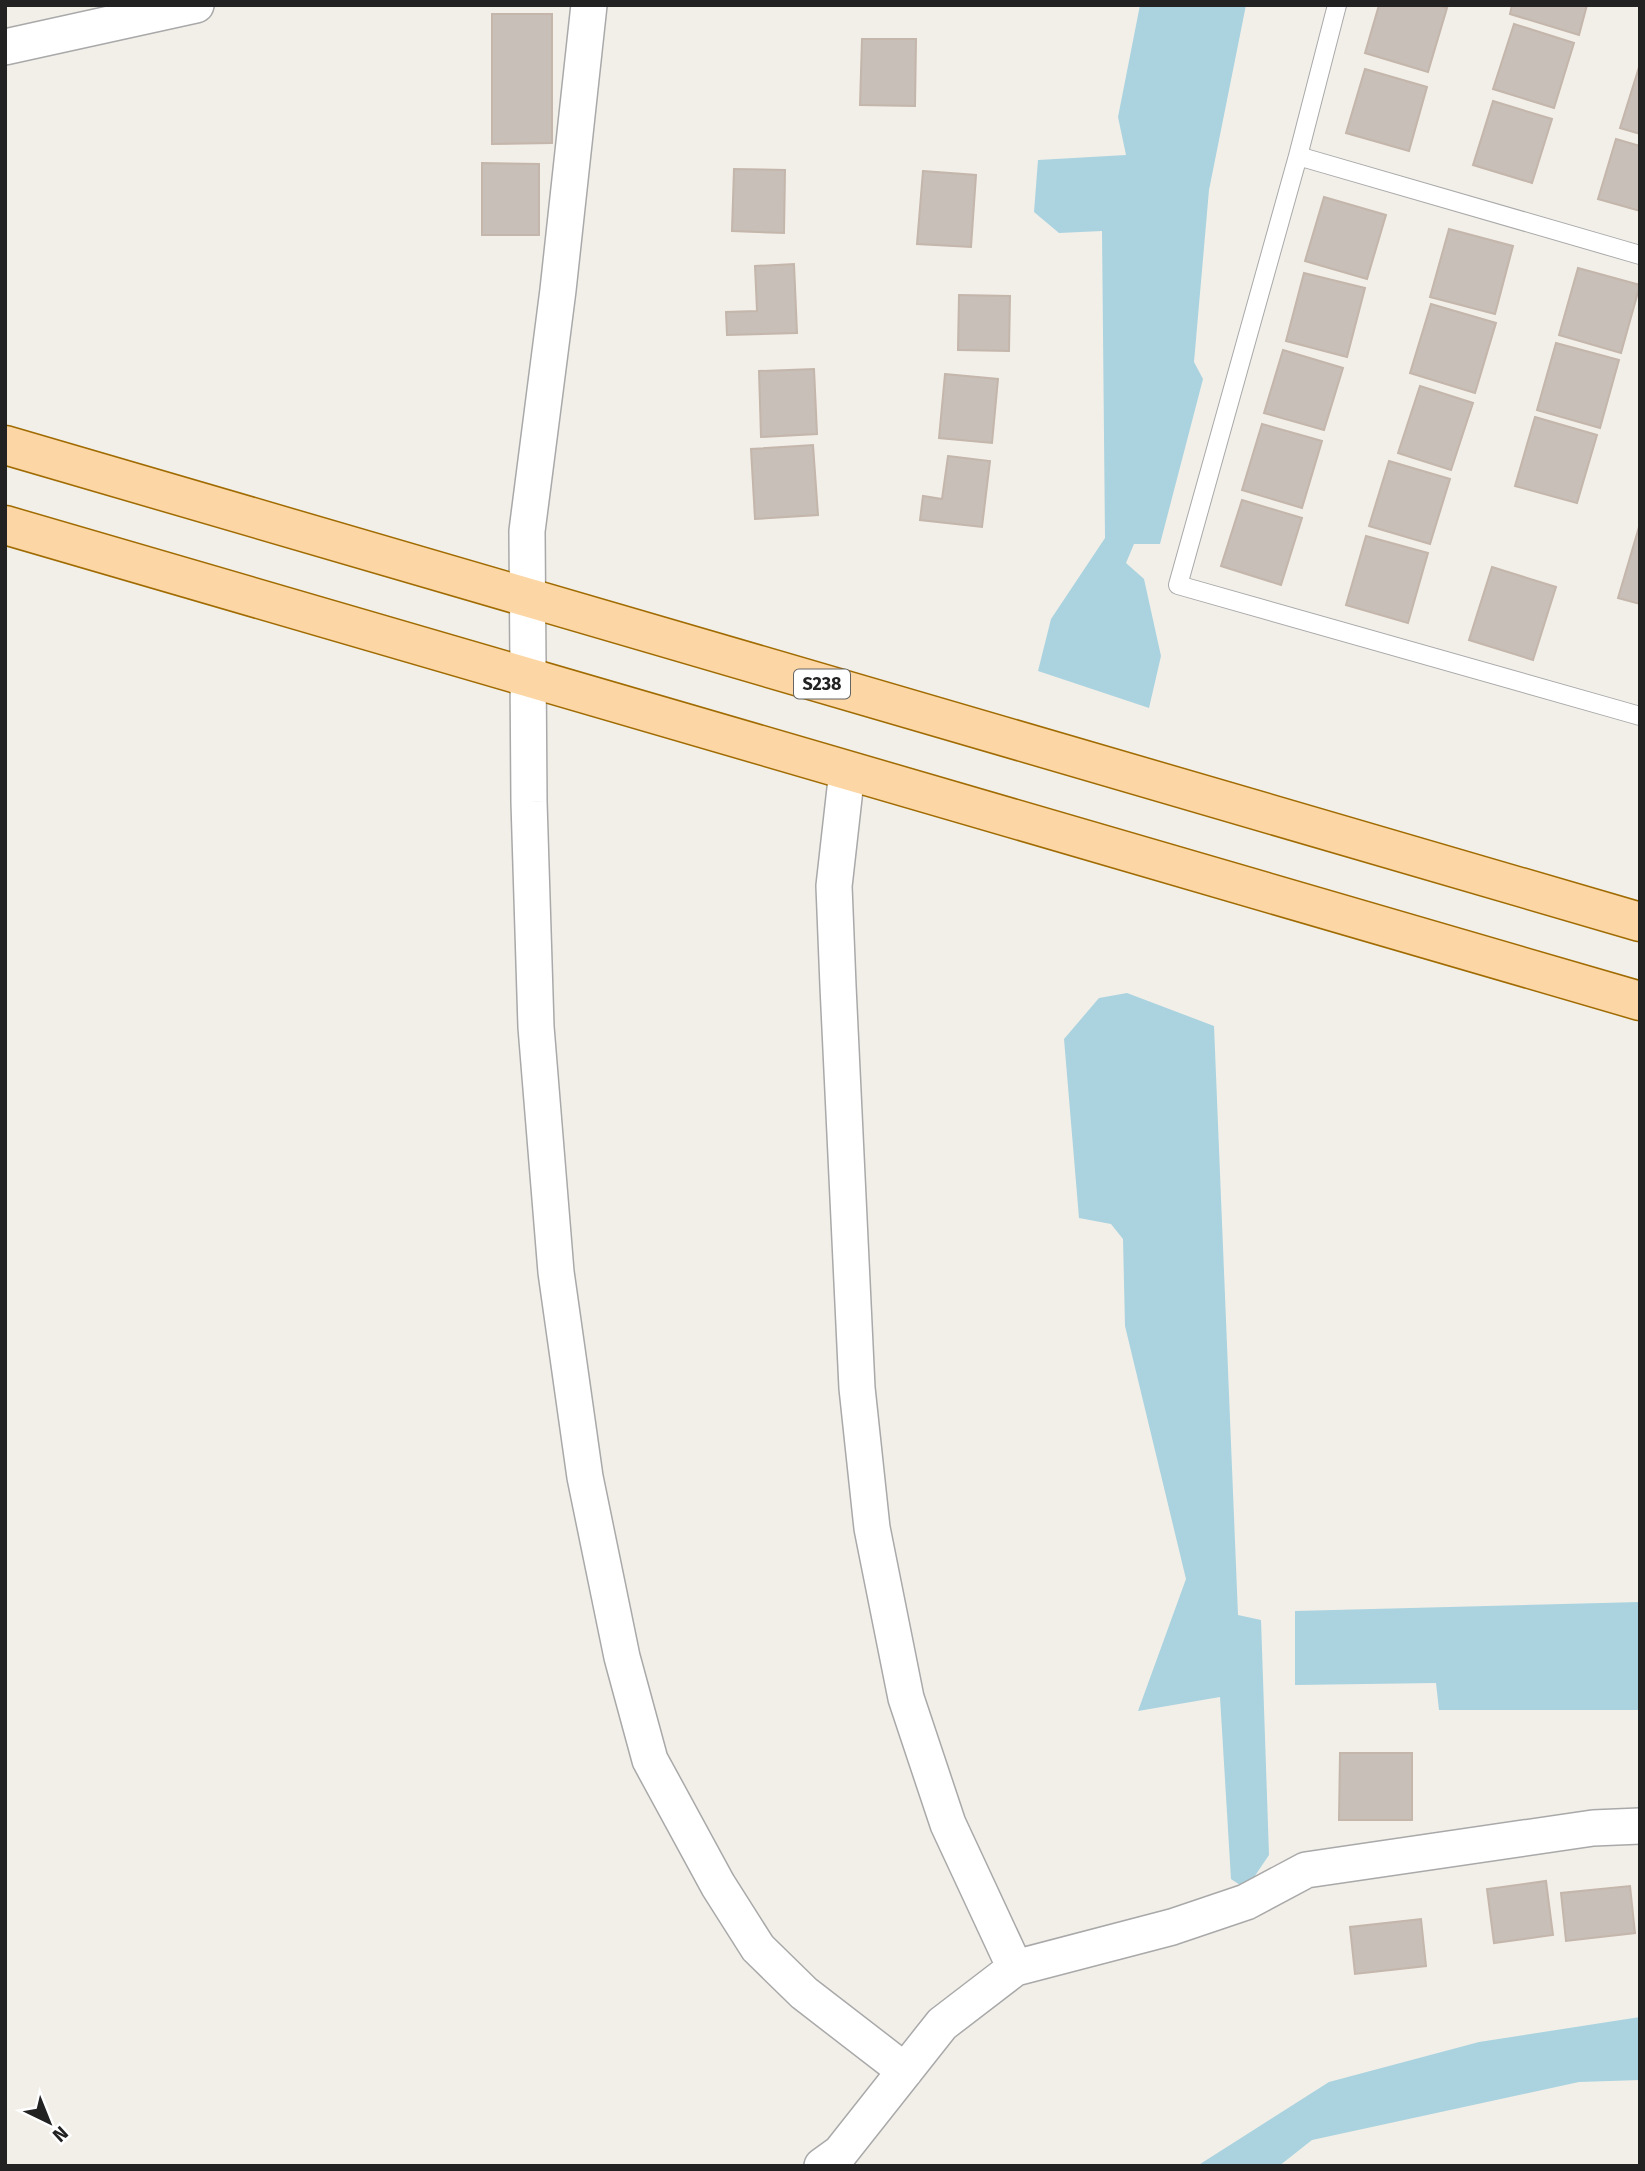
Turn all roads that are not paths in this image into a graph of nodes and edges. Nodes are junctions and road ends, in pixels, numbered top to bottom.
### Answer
1 (195, 5) edge
2 (589, 5) edge
3 (1337, 5) edge
4 (5, 47) edge
5 (1298, 156) junction
6 (1640, 254) edge
7 (5, 445) edge
8 (5, 525) edge
9 (528, 598) junction
10 (528, 678) junction
11 (1640, 716) edge
12 (847, 771) junction
13 (1640, 922) edge
14 (1640, 1001) edge
15 (1640, 1826) edge
16 (1015, 1968) junction
17 (905, 2071) junction
18 (822, 2166) edge

1 - 4 street
2 - 9 street
3 - 5 lane
5 - 6 lane
5 - 11 lane
7 - 9 main road, S238
8 - 10 main road
9 - 10 street
9 - 13 main road, S238
10 - 12 main road
10 - 17 street
12 - 14 main road
12 - 16 street
15 - 16 street
16 - 17 street
17 - 18 street

